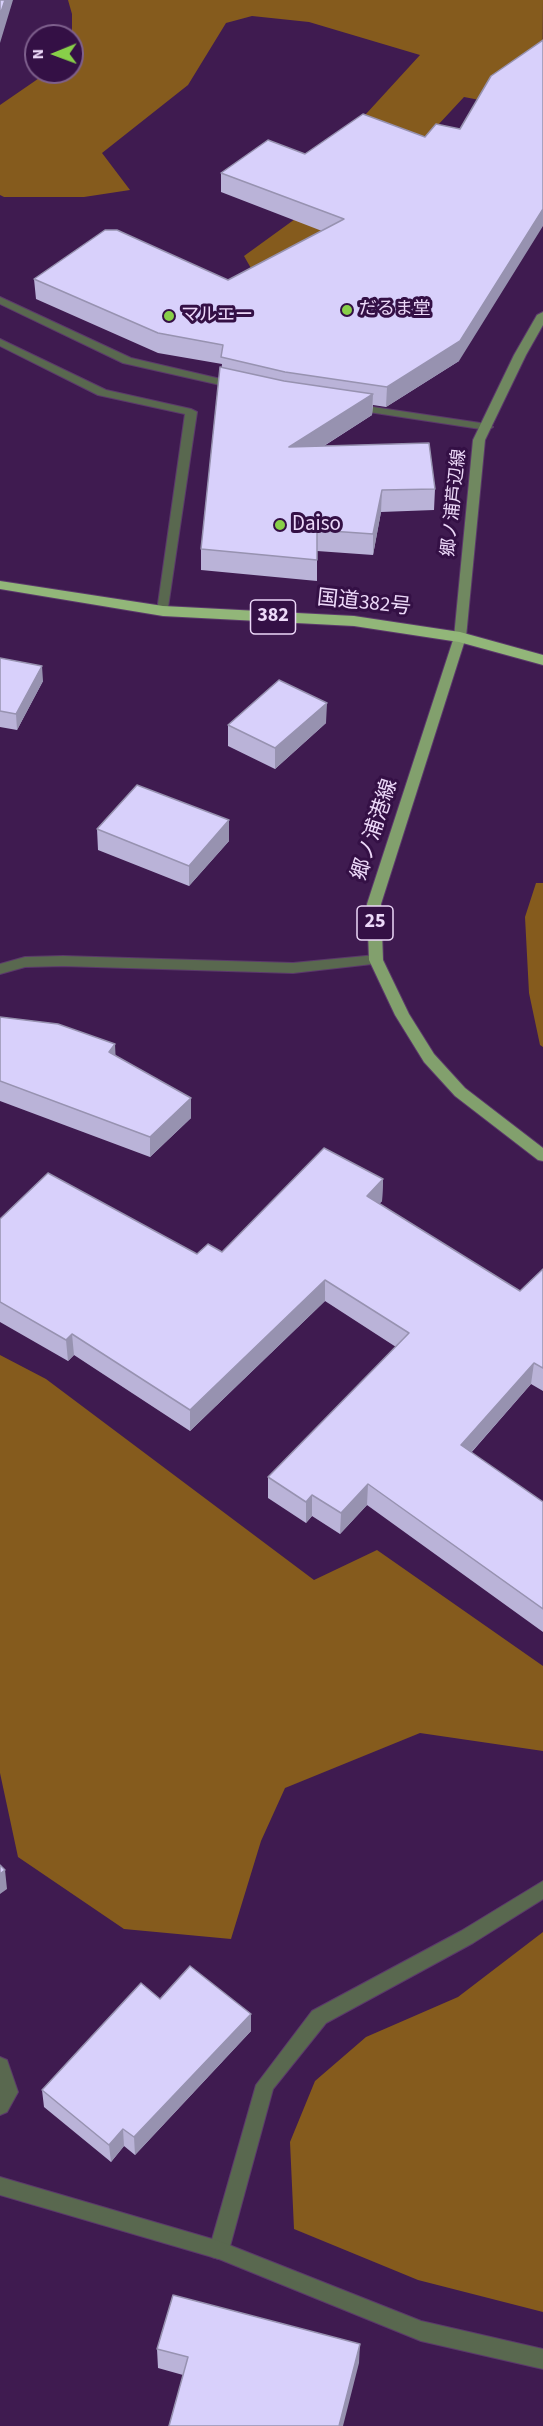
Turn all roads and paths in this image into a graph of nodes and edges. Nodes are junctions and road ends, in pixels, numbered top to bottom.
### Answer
1 (0, 300) edge
2 (543, 315) edge
3 (0, 342) edge
4 (250, 389) edge
5 (340, 405) edge
6 (487, 427) junction
7 (0, 585) edge
8 (163, 611) junction
9 (460, 638) junction
10 (543, 660) edge
11 (376, 960) junction
12 (0, 969) edge
13 (543, 1156) edge
14 (543, 1889) edge
15 (0, 2066) edge
16 (0, 2106) edge
17 (0, 2186) edge
18 (219, 2250) junction
19 (543, 2359) edge

1 - 4 street
2 - 6 main road, 郷ノ浦芦辺線
3 - 8 street
5 - 6 street
6 - 9 main road, 郷ノ浦芦辺線
7 - 8 highway, 国道382号 / 382
8 - 9 highway, 国道382号 / 382
9 - 10 highway, 国道382号 / 382
9 - 11 main road, 郷ノ浦港線 / 25
11 - 12 street
11 - 13 main road, 郷ノ浦港線 / 25
14 - 18 street
15 - 16 street
17 - 18 street
18 - 19 street

